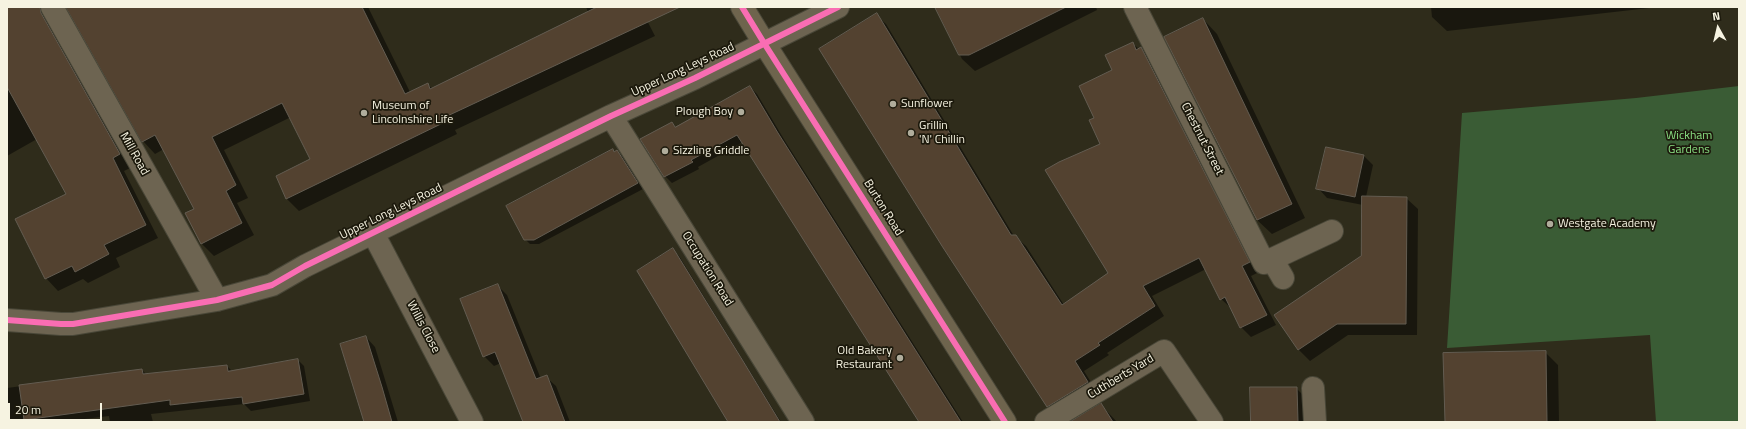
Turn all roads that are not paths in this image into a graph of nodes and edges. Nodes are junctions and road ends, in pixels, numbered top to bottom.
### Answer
1 (52, 7) edge
2 (742, 7) edge
3 (838, 7) edge
4 (1135, 7) edge
5 (764, 43) junction
6 (611, 116) junction
7 (1332, 231) dead end
8 (373, 234) junction
9 (1272, 259) junction
10 (1282, 278) dead end
11 (217, 300) junction
12 (7, 320) edge
13 (1314, 388) dead end
14 (472, 422) edge
15 (803, 422) edge
16 (1005, 422) edge
17 (1046, 422) edge
18 (1212, 422) edge
19 (1315, 422) edge

1 - 11 street, Mill Road
2 - 5 street, Burton Road
3 - 5 street, Upper Long Leys Road
4 - 9 street, Chestnut Street
5 - 6 street, Upper Long Leys Road
5 - 16 street, Burton Road
6 - 8 street, Upper Long Leys Road
6 - 15 street, Occupation Road
7 - 9 street
8 - 11 street, Upper Long Leys Road
8 - 14 street, Willis Close
9 - 10 street
11 - 12 street, Upper Long Leys Road
13 - 19 street
17 - 18 street, Cuthberts Yard

